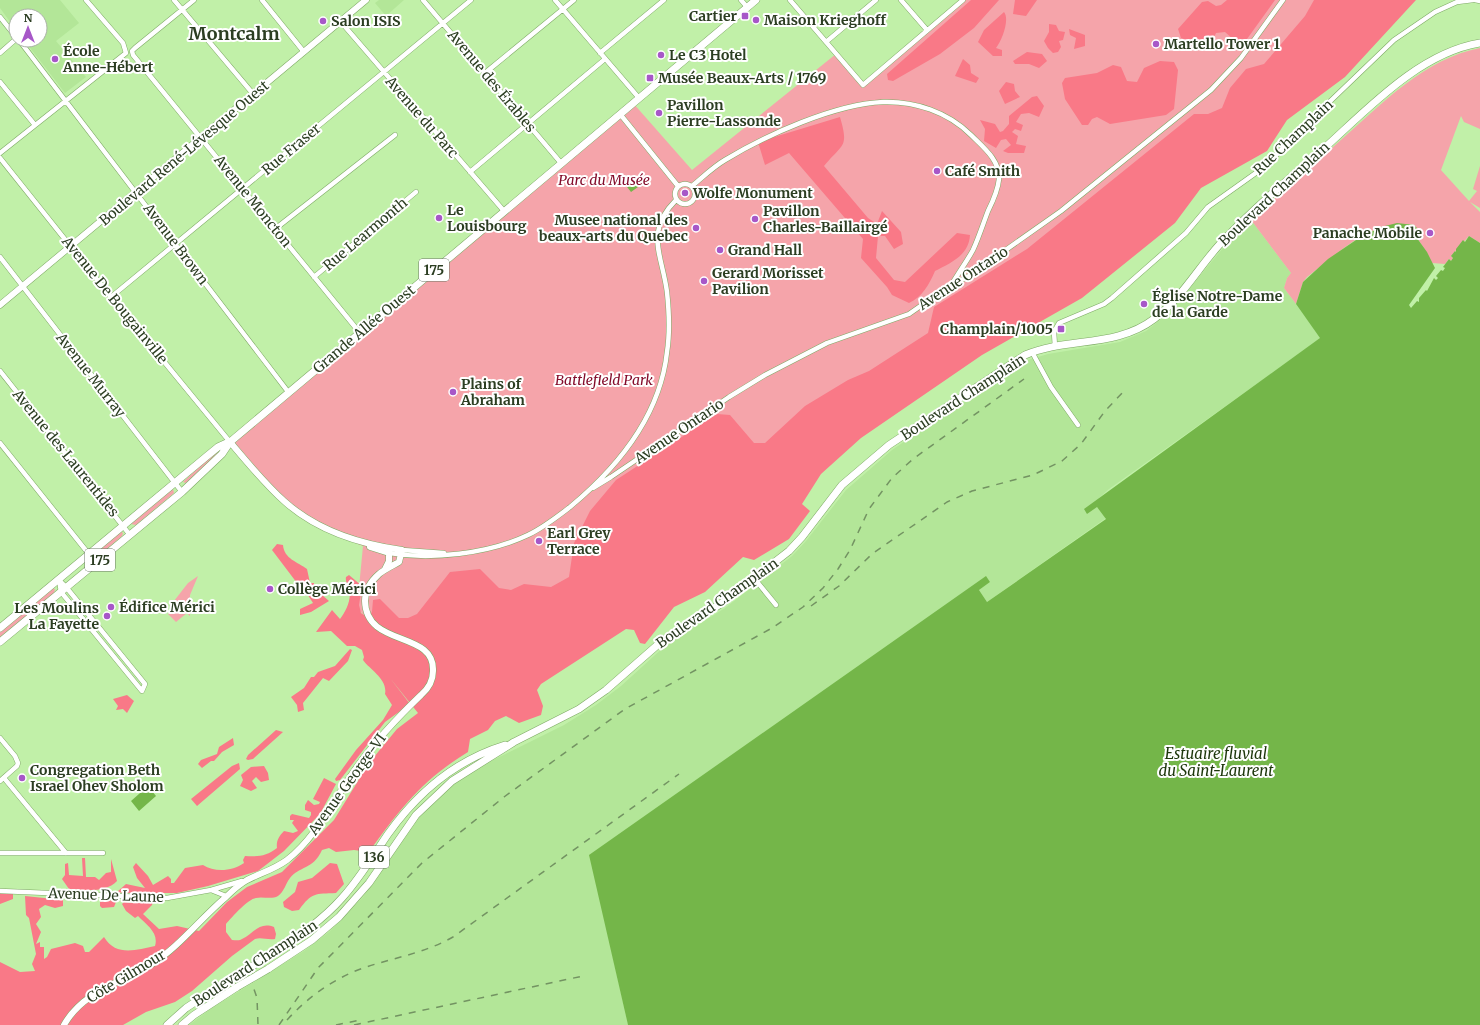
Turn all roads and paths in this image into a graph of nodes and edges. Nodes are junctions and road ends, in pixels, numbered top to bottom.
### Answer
1 (86, 0) edge
2 (174, 0) edge
3 (194, 0) edge
4 (366, 0) edge
5 (423, 0) edge
6 (471, 0) edge
7 (555, 0) edge
8 (574, 0) edge
9 (664, 0) edge
10 (741, 0) edge
11 (756, 0) edge
12 (790, 0) edge
13 (876, 0) edge
14 (901, 0) edge
15 (963, 0) edge
16 (1283, 0) edge
17 (1474, 0) edge
18 (264, 1) edge
19 (1480, 1) edge
20 (747, 7) junction
21 (182, 9) junction
22 (563, 10) junction
23 (0, 17) edge
24 (341, 22) junction
25 (443, 23) junction
26 (8, 27) edge
27 (927, 30) junction
28 (826, 42) junction
29 (1480, 43) edge
30 (8, 46) edge
31 (24, 48) edge
32 (0, 52) edge
33 (304, 52) junction
34 (600, 54) junction
35 (605, 59) junction
36 (384, 72) junction
37 (485, 73) junction
38 (0, 82) edge
39 (254, 95) junction
40 (639, 98) junction
41 (66, 101) junction
42 (620, 114) junction
43 (528, 122) junction
44 (35, 125) junction
45 (395, 135) dead end
46 (202, 138) junction
47 (0, 153) edge
48 (0, 158) edge
49 (561, 163) junction
50 (470, 172) junction
51 (678, 186) junction
52 (692, 186) junction
53 (242, 189) junction
54 (416, 192) dead end
55 (136, 193) junction
56 (676, 200) junction
57 (504, 211) junction
58 (275, 229) junction
59 (175, 244) junction
60 (71, 246) junction
61 (0, 257) edge
62 (314, 277) junction
63 (952, 284) junction
64 (22, 286) junction
65 (111, 297) junction
66 (0, 305) edge
67 (360, 333) junction
68 (1056, 347) junction
69 (1032, 352) junction
70 (0, 371) edge
71 (289, 393) junction
72 (1078, 425) dead end
73 (230, 442) junction
74 (0, 443) edge
75 (614, 464) junction
76 (621, 471) junction
77 (175, 483) junction
78 (593, 488) junction
79 (182, 492) junction
80 (123, 525) junction
81 (130, 535) junction
82 (356, 540) junction
83 (401, 552) junction
84 (389, 553) junction
85 (89, 554) junction
86 (96, 563) junction
87 (385, 569) junction
88 (754, 578) junction
89 (59, 580) junction
90 (64, 589) junction
91 (776, 605) dead end
92 (0, 628) edge
93 (0, 642) edge
94 (0, 738) edge
95 (514, 742) junction
96 (2, 780) edge
97 (0, 853) edge
98 (66, 853) junction
99 (103, 853) dead end
100 (246, 880) junction
101 (211, 890) junction
102 (0, 891) edge
103 (226, 896) junction
104 (64, 1025) edge
105 (166, 1025) edge
106 (182, 1025) edge

1 - 41 street
2 - 21 street
3 - 21 street
4 - 24 street, Boulevard René-Lévesque Ouest
5 - 25 street, Avenue des Érables
6 - 25 street, Rue Fraser
7 - 22 street
8 - 22 street
9 - 34 street
10 - 20 street
11 - 20 main road, Grande Allée Ouest / 175
12 - 28 street
13 - 28 street
14 - 27 street
15 - 27 street
16 - 63 street, Avenue Ontario
17 - 19 street, Rue Champlain
17 - 68 street, Rue Champlain
18 - 33 street
20 - 40 main road, Grande Allée Ouest / 175
21 - 39 street
21 - 46 street, Avenue Moncton
22 - 34 street
22 - 37 street
23 - 26 street, Avenue Brown
24 - 33 street, Boulevard René-Lévesque Ouest
24 - 36 street, Avenue du Parc
25 - 36 street, Rue Fraser
25 - 37 street, Avenue des Érables
27 - 28 street
29 - 68 main road, Boulevard Champlain
30 - 32 street
31 - 41 street, Avenue Brown
33 - 39 street, Boulevard René-Lévesque Ouest
34 - 35 street
35 - 40 street
35 - 43 street
36 - 50 street, Avenue du Parc
36 - 53 street, Rue Fraser
37 - 43 street, Avenue des Érables
38 - 44 street
39 - 46 street, Boulevard René-Lévesque Ouest
40 - 42 main road, Grande Allée Ouest / 175
41 - 44 street
41 - 55 street, Avenue Brown
42 - 49 main road, Grande Allée Ouest / 175
42 - 51 street
43 - 49 street, Avenue des Érables
43 - 50 street
44 - 47 street
45 - 58 street
46 - 53 street, Avenue Moncton
46 - 55 street, Boulevard René-Lévesque Ouest
48 - 60 street, Avenue De Bougainville
49 - 57 main road, Grande Allée Ouest / 175
50 - 57 street, Avenue du Parc
51 - 52 street
51 - 56 street
52 - 56 street
52 - 63 street
53 - 58 street, Avenue Moncton
53 - 59 street, Rue Fraser
54 - 62 street, Rue Learmonth
55 - 59 street, Avenue Brown
55 - 60 street, Boulevard René-Lévesque Ouest
56 - 75 street
57 - 67 main road, Grande Allée Ouest / 175
58 - 62 street, Avenue Moncton
59 - 65 street, Rue Fraser
59 - 71 street, Avenue Brown
60 - 64 street, Boulevard René-Lévesque Ouest
60 - 65 street, Avenue De Bougainville
61 - 64 street, Avenue Murray
62 - 67 street, Avenue Moncton
63 - 76 street, Avenue Ontario
64 - 66 street, Boulevard René-Lévesque Ouest
64 - 77 street, Avenue Murray
65 - 73 street, Avenue De Bougainville
67 - 71 main road, Grande Allée Ouest / 175
68 - 69 main road, Boulevard Champlain
69 - 72 street
69 - 88 main road, Boulevard Champlain
70 - 80 street, Avenue des Laurentides
71 - 73 main road, Grande Allée Ouest / 175
73 - 77 main road, Grande Allée Ouest / 175
73 - 79 main road, Grande Allée Ouest / 175
73 - 82 street
74 - 85 street
75 - 76 street
75 - 78 street
76 - 78 street, Avenue Ontario
77 - 79 street, Avenue Murray
77 - 80 main road, Grande Allée Ouest / 175
78 - 83 street
79 - 81 main road, Grande Allée Ouest / 175
80 - 81 street, Avenue des Laurentides
80 - 85 main road, Grande Allée Ouest / 175
81 - 86 main road, Grande Allée Ouest / 175
82 - 83 street
82 - 84 street
83 - 84 street
83 - 87 street, Avenue George-VI
84 - 87 street
85 - 86 street
85 - 89 main road, Grande Allée Ouest / 175
86 - 90 main road, Grande Allée Ouest / 175
87 - 100 street, Avenue George-VI
88 - 91 street
88 - 95 main road, Boulevard Champlain
89 - 90 street
89 - 92 main road, Grande Allée Ouest / 175
90 - 90 street
90 - 93 main road, Grande Allée Ouest / 175
94 - 96 street
95 - 105 main road, Boulevard Champlain / 136, bridge
95 - 106 main road, Boulevard Champlain / 136, bridge
96 - 98 street
97 - 98 street
98 - 99 street
100 - 101 street, Avenue De Laune
100 - 103 street, Avenue George-VI
101 - 102 street, Avenue De Laune
101 - 103 street
103 - 104 street, Côte Gilmour

